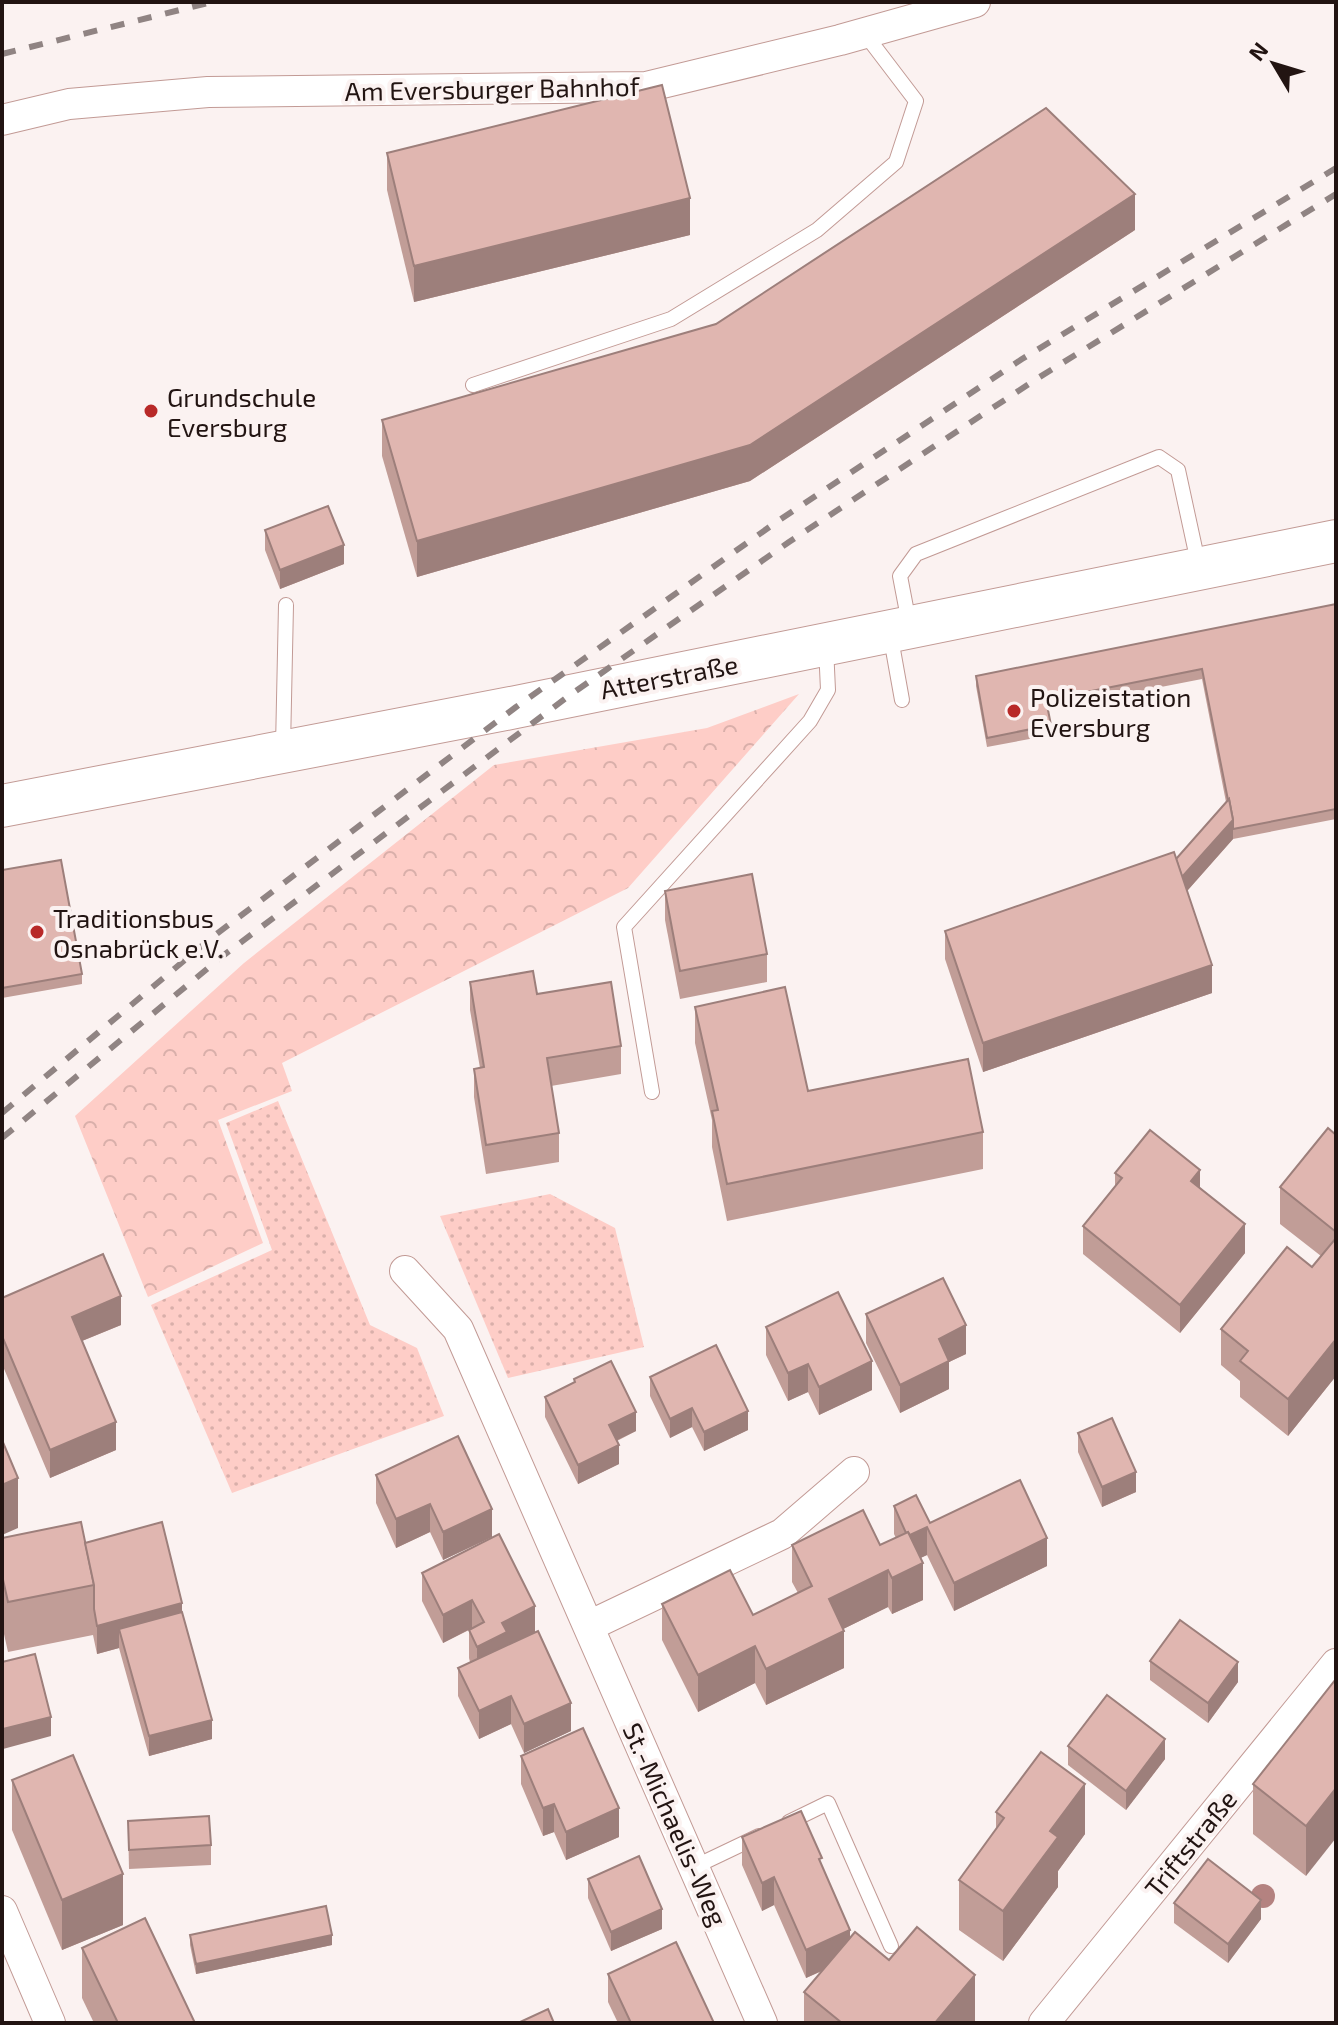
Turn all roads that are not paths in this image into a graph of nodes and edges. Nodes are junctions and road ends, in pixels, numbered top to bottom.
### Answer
1 (975, 2) edge
2 (865, 34) junction
3 (2, 120) edge
4 (473, 385) dead end
5 (1336, 541) edge
6 (1199, 569) junction
7 (286, 605) dead end
8 (900, 629) junction
9 (826, 644) junction
10 (902, 700) dead end
11 (283, 751) junction
12 (2, 806) edge
13 (652, 1092) dead end
14 (405, 1271) dead end
15 (854, 1472) dead end
16 (589, 1626) junction
17 (1336, 1664) edge
18 (694, 1867) junction
19 (2, 1911) edge
20 (891, 1946) dead end
21 (50, 2023) edge
22 (762, 2023) edge
23 (1044, 2023) edge

1 - 2 street, Am Eversburger Bahnhof
2 - 3 street, Am Eversburger Bahnhof
2 - 4 lane
5 - 6 street, Atterstraße
6 - 8 street, Atterstraße
6 - 8 lane
7 - 11 lane
8 - 9 street, Atterstraße
8 - 10 lane
9 - 11 street, Atterstraße
9 - 13 lane
11 - 12 street, Atterstraße
14 - 16 street, St.-Michaelis-Weg
15 - 16 street
16 - 18 street, St.-Michaelis-Weg
17 - 23 street, Triftstraße
18 - 20 lane
18 - 22 street, St.-Michaelis-Weg
19 - 21 street

